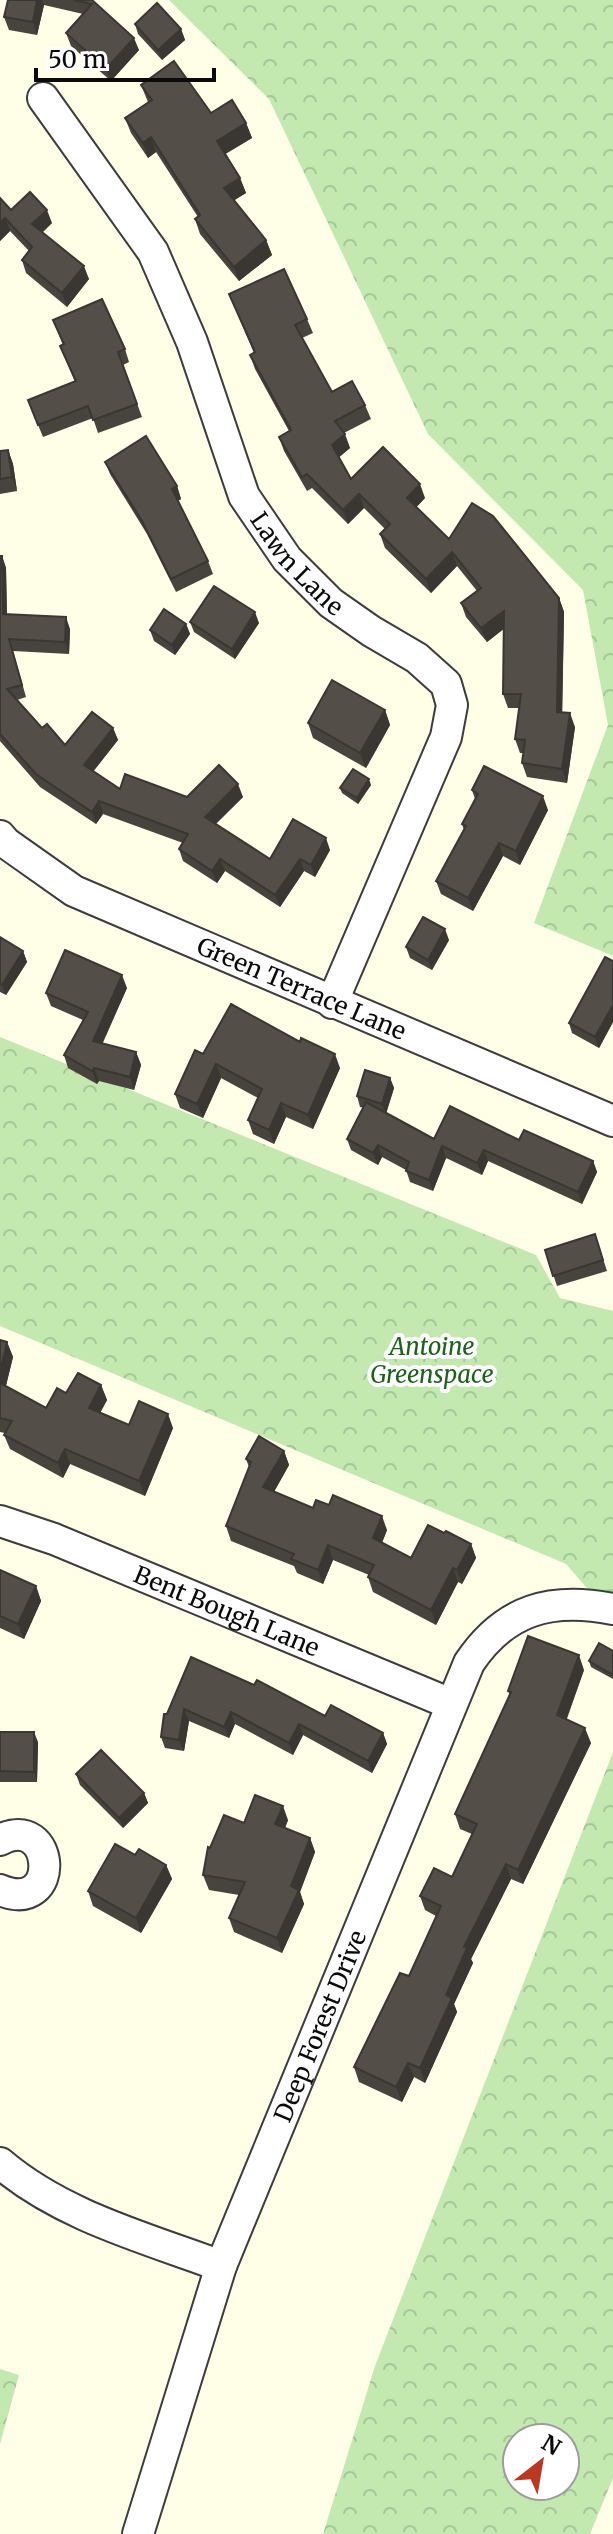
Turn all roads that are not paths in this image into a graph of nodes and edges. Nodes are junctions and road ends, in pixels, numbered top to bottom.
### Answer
1 (43, 98) dead end
2 (0, 836) edge
3 (332, 1003) junction
4 (613, 1121) edge
5 (0, 1521) edge
6 (603, 1607) edge
7 (451, 1704) junction
8 (0, 1840) edge
9 (0, 1890) edge
10 (0, 2163) edge
11 (221, 2266) junction
12 (138, 2534) edge

1 - 3 street, Lawn Lane
2 - 3 street, Green Terrace Lane
3 - 4 street, Green Terrace Lane
5 - 7 street, Bent Bough Lane
6 - 7 street, Deep Forest Drive
7 - 11 street, Deep Forest Drive
8 - 9 street
10 - 11 street
11 - 12 street, Deep Forest Drive

